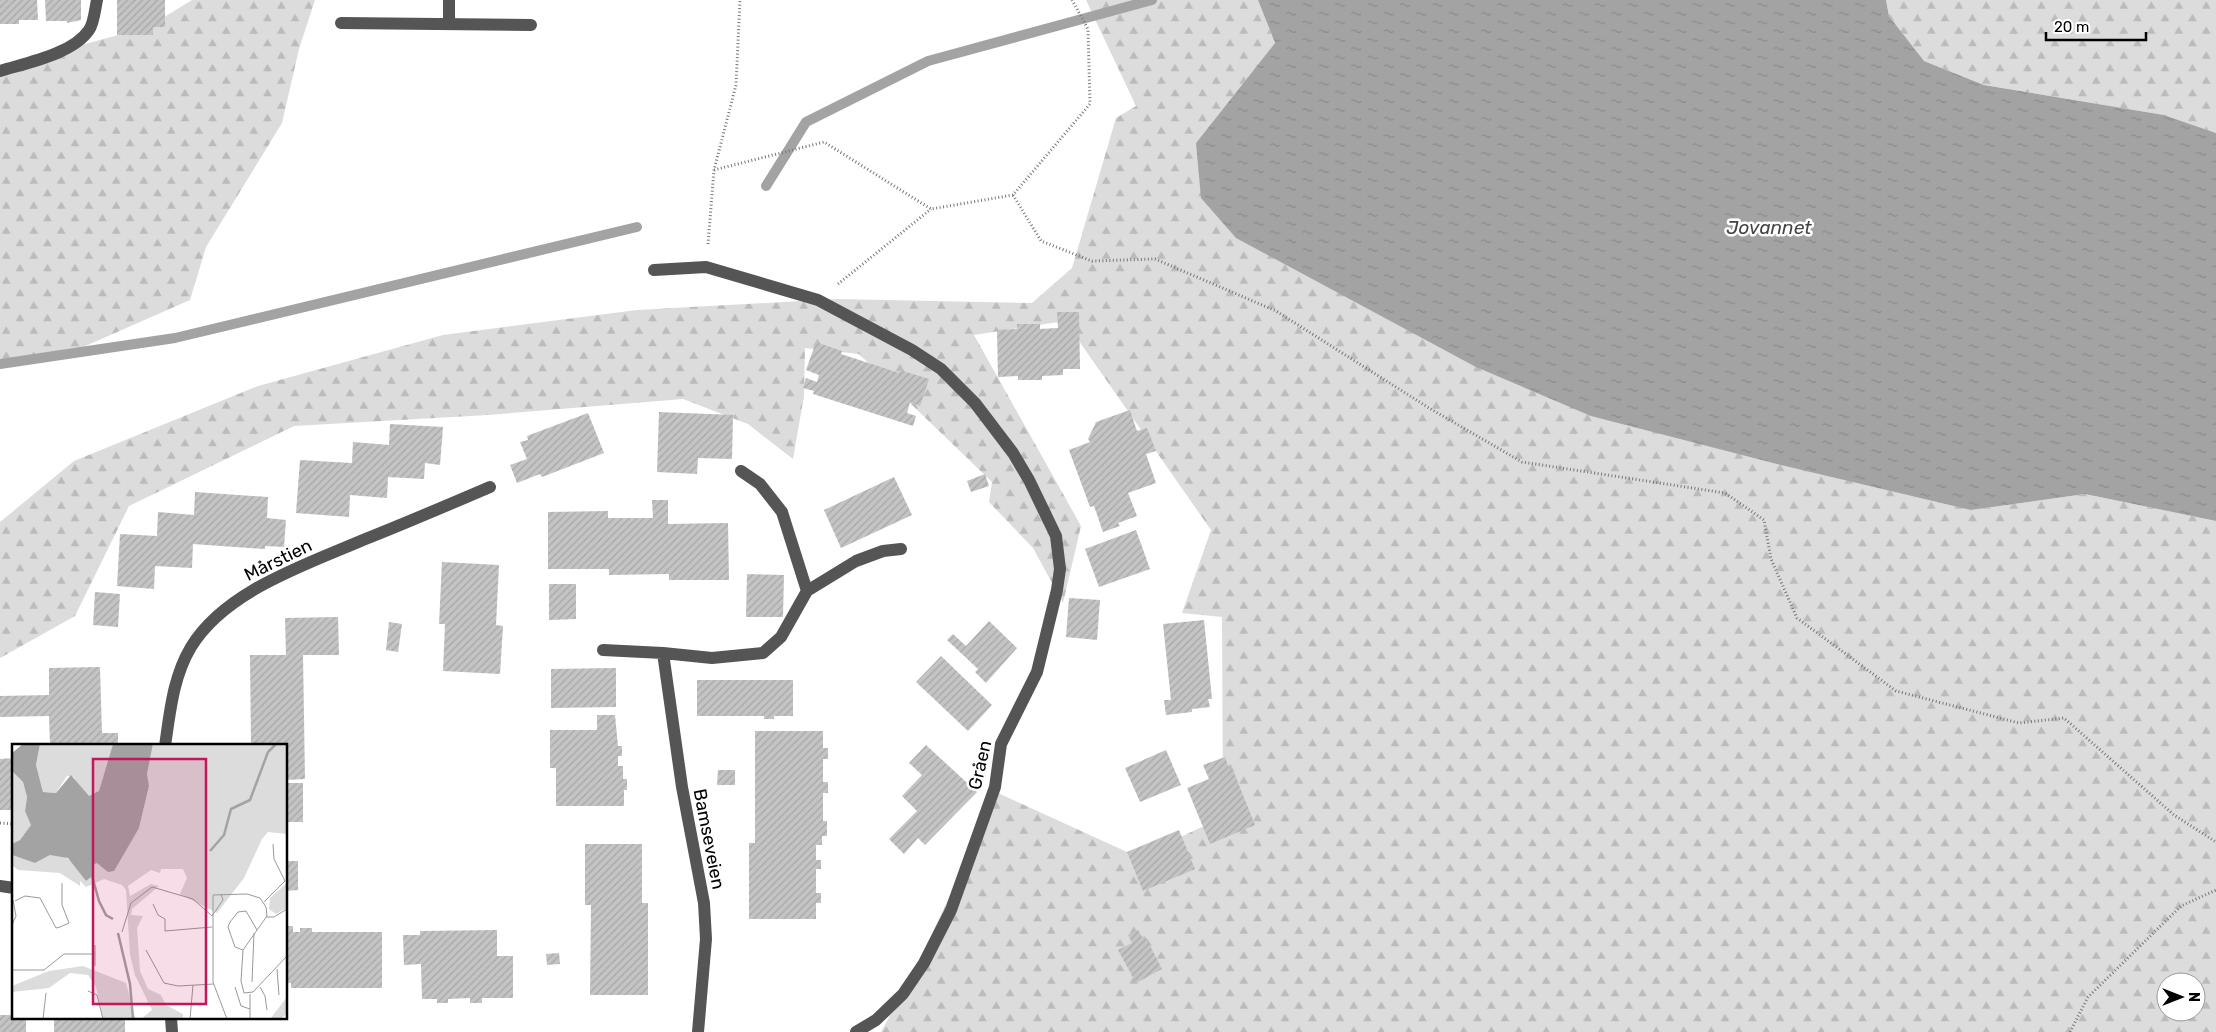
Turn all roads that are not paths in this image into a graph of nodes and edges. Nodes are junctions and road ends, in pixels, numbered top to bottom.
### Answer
1 (97, 0) edge
2 (449, 0) edge
3 (341, 22) dead end
4 (449, 24) junction
5 (531, 26) dead end
6 (0, 71) edge
7 (654, 270) dead end
8 (740, 471) dead end
9 (490, 487) dead end
10 (901, 549) dead end
11 (807, 592) junction
12 (603, 650) dead end
13 (663, 653) junction
14 (165, 744) edge
15 (698, 1032) edge
16 (856, 1032) edge

1 - 6 street
2 - 4 street
3 - 4 street
4 - 5 street
7 - 16 street, Gråen
8 - 11 street
9 - 14 street, Mårstien
10 - 11 street
11 - 13 street
12 - 13 street
13 - 15 street, Bamseveien

